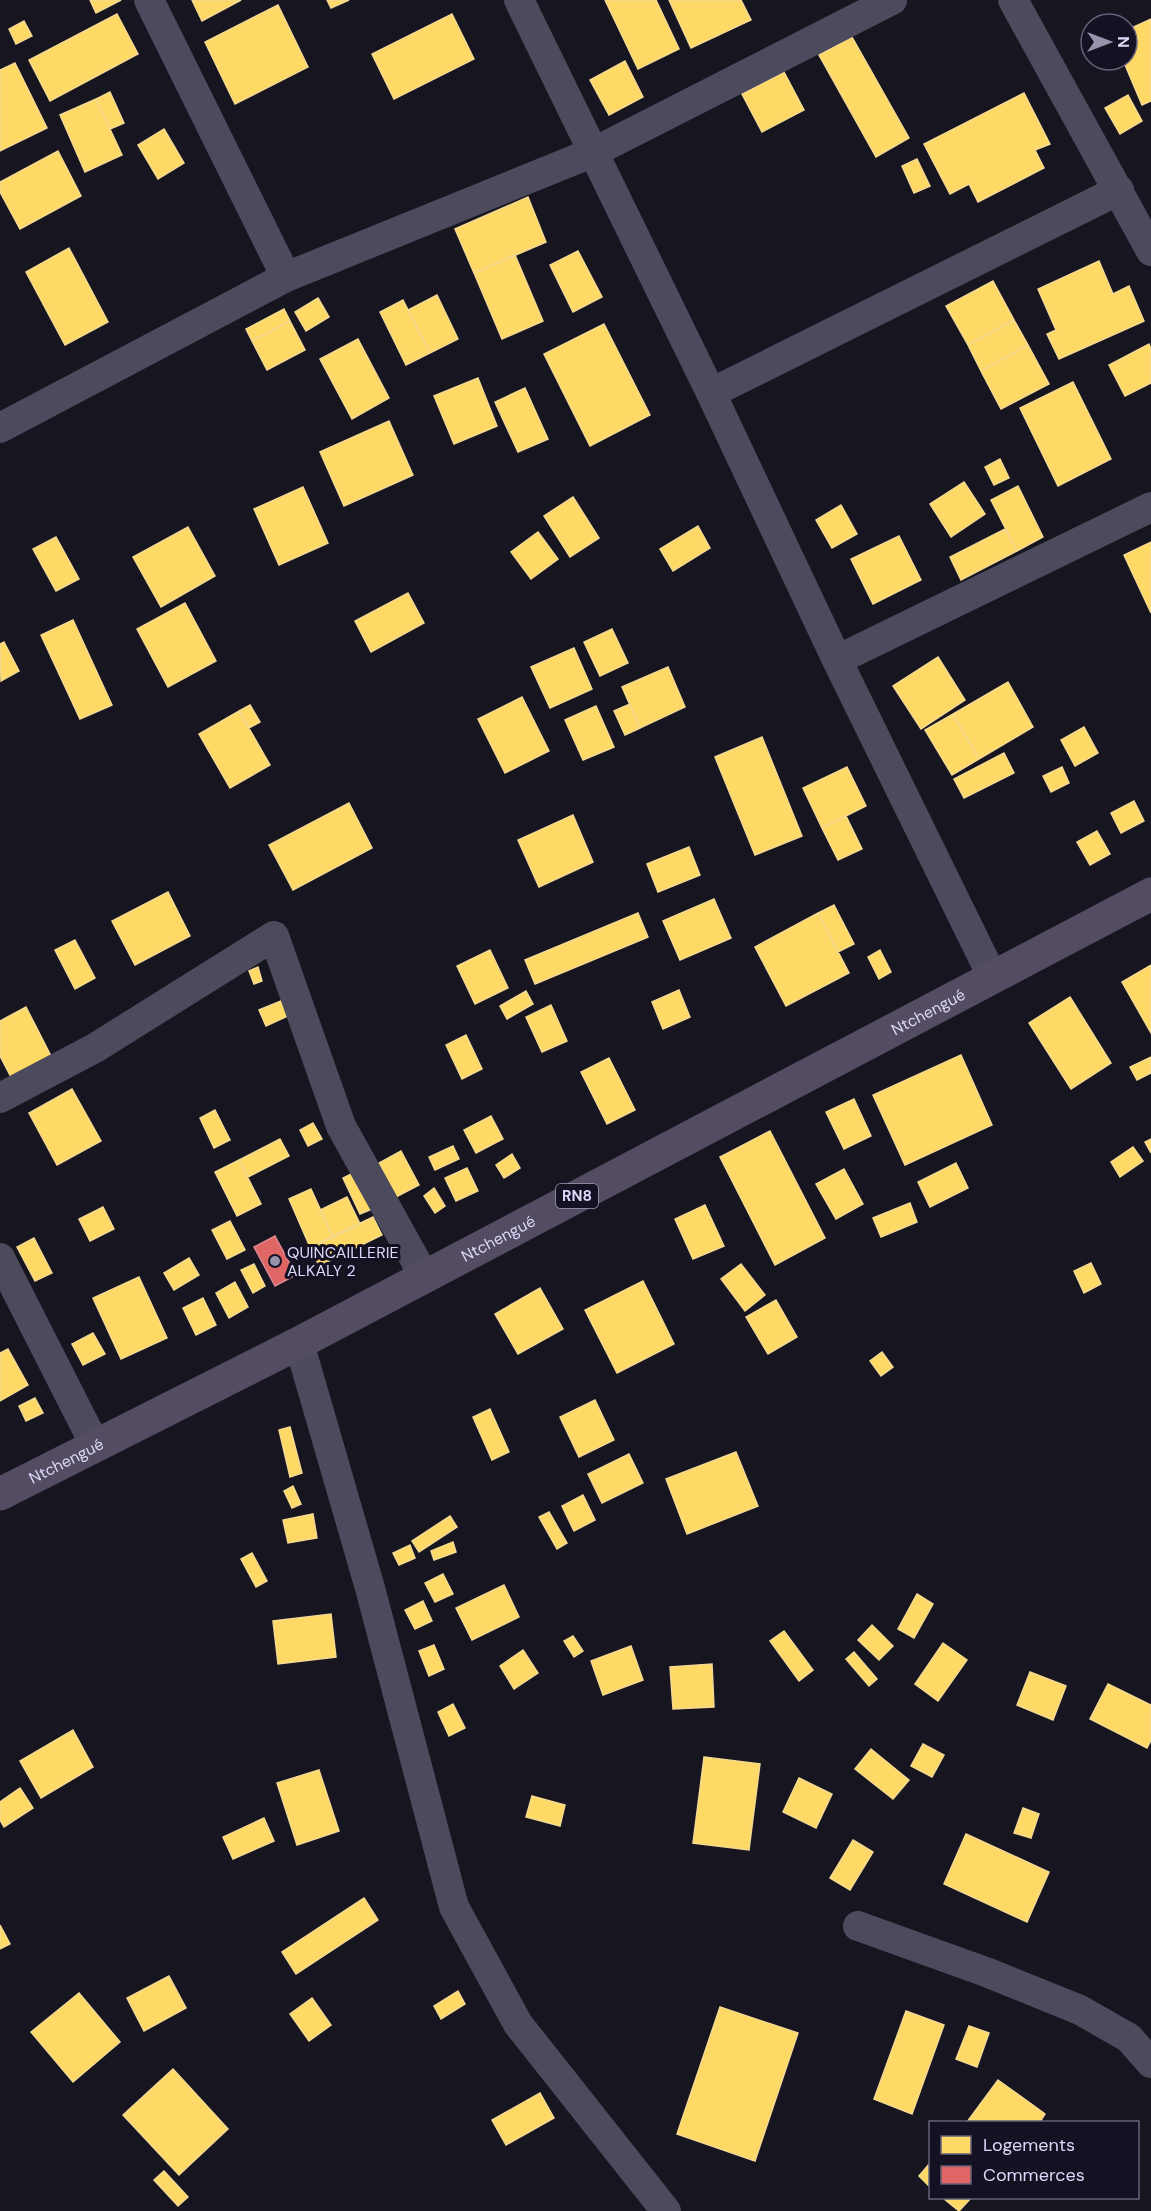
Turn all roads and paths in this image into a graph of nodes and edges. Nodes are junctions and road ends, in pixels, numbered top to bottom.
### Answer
1 (149, 0) edge
2 (519, 0) edge
3 (892, 0) edge
4 (1013, 0) edge
5 (594, 152) junction
6 (1119, 190) junction
7 (1151, 251) edge
8 (286, 277) junction
9 (711, 393) junction
10 (0, 428) edge
11 (1151, 507) edge
12 (837, 660) junction
13 (1151, 894) edge
14 (993, 978) junction
15 (0, 1098) edge
16 (0, 1258) edge
17 (424, 1276) junction
18 (298, 1342) junction
19 (95, 1445) junction
20 (0, 1494) edge
21 (858, 1926) dead end
22 (1151, 2063) edge
23 (666, 2211) edge

1 - 8 street
2 - 5 street
3 - 5 street
4 - 6 street
5 - 8 street
5 - 9 street
6 - 7 street
6 - 9 street
8 - 10 street
9 - 12 street
11 - 12 street
12 - 14 street
13 - 14 main road, Ntchengué / RN8
14 - 17 main road, Ntchengué / RN8
15 - 17 street
16 - 19 street
17 - 18 main road, Ntchengué / RN8
18 - 19 main road, Ntchengué / RN8
18 - 23 street
19 - 20 main road, Ntchengué / RN8
21 - 22 street

